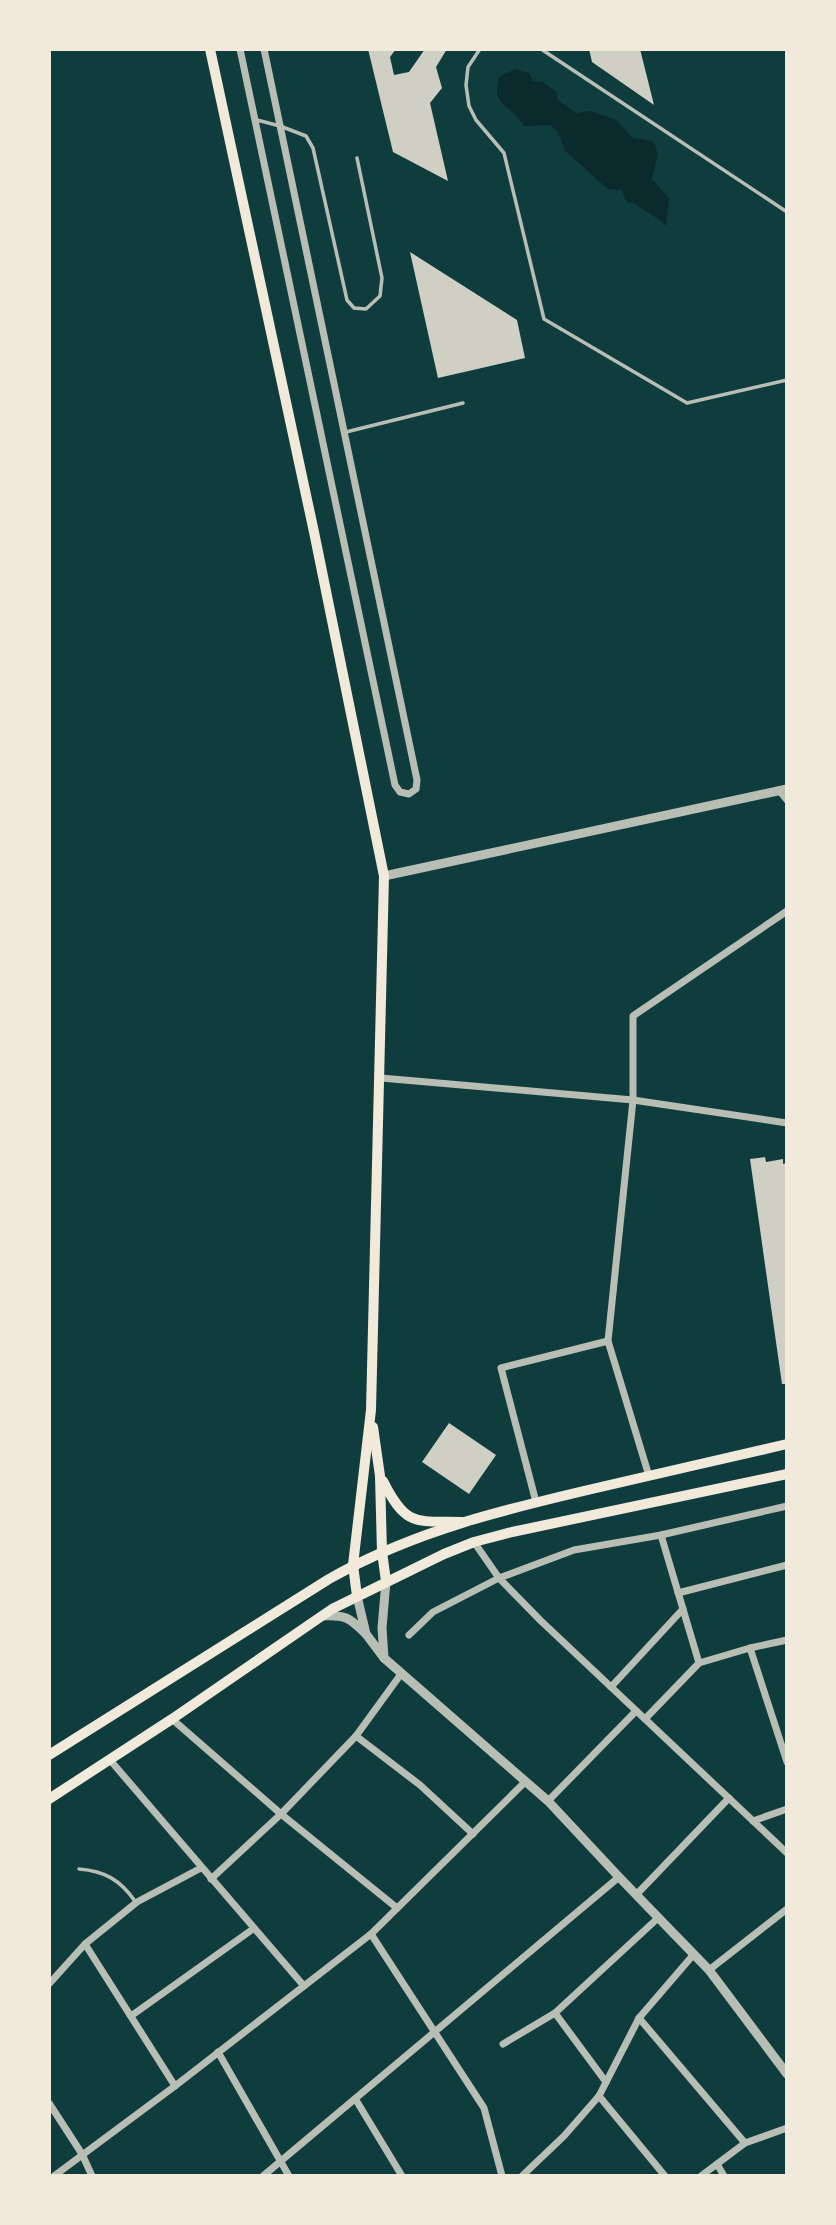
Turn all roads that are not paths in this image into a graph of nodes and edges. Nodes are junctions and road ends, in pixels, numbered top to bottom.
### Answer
1 (210, 49) edge
2 (240, 49) edge
3 (264, 49) edge
4 (480, 49) edge
5 (541, 49) edge
6 (255, 120) junction
7 (280, 126) junction
8 (357, 158) dead end
9 (787, 212) edge
10 (787, 380) edge
11 (463, 403) dead end
12 (345, 432) junction
13 (783, 789) edge
14 (787, 800) edge
15 (384, 876) junction
16 (787, 911) edge
17 (381, 1078) junction
18 (633, 1100) junction
19 (787, 1124) edge
20 (608, 1341) junction
21 (371, 1410) junction
22 (787, 1444) edge
23 (787, 1475) edge
24 (380, 1476) junction
25 (649, 1476) junction
26 (536, 1502) junction
27 (787, 1506) edge
28 (462, 1522) junction
29 (661, 1535) junction
30 (474, 1542) junction
31 (382, 1552) junction
32 (354, 1565) junction
33 (787, 1565) edge
34 (499, 1578) junction
35 (386, 1581) junction
36 (678, 1593) junction
37 (358, 1595) junction
38 (683, 1609) junction
39 (322, 1616) junction
40 (366, 1633) junction
41 (409, 1635) dead end
42 (787, 1640) edge
43 (750, 1648) junction
44 (384, 1658) junction
45 (699, 1663) junction
46 (401, 1674) junction
47 (611, 1687) junction
48 (636, 1711) junction
49 (172, 1718) junction
50 (645, 1719) junction
51 (787, 1728) edge
52 (778, 1730) junction
53 (356, 1736) junction
54 (49, 1755) edge
55 (110, 1760) junction
56 (787, 1762) edge
57 (525, 1782) junction
58 (729, 1798) junction
59 (49, 1799) edge
60 (548, 1801) junction
61 (787, 1810) edge
62 (281, 1814) junction
63 (753, 1821) junction
64 (473, 1834) junction
65 (787, 1853) edge
66 (201, 1868) junction
67 (79, 1869) dead end
68 (619, 1877) junction
69 (211, 1879) junction
70 (636, 1895) junction
71 (137, 1902) junction
72 (397, 1908) junction
73 (787, 1909) edge
74 (658, 1918) junction
75 (253, 1929) junction
76 (371, 1934) junction
77 (85, 1944) junction
78 (694, 1954) junction
79 (709, 1970) junction
80 (49, 1984) edge
81 (304, 1986) junction
82 (555, 2012) junction
83 (131, 2017) junction
84 (639, 2018) junction
85 (435, 2033) junction
86 (503, 2044) dead end
87 (218, 2052) junction
88 (787, 2074) edge
89 (606, 2082) junction
90 (175, 2086) junction
91 (599, 2096) junction
92 (356, 2100) junction
93 (49, 2103) edge
94 (787, 2129) edge
95 (745, 2143) junction
96 (82, 2154) junction
97 (281, 2163) junction
98 (717, 2164) junction
99 (54, 2176) edge
100 (93, 2176) edge
101 (263, 2176) edge
102 (289, 2176) edge
103 (402, 2176) edge
104 (502, 2176) edge
105 (522, 2176) edge
106 (665, 2176) edge
107 (701, 2176) edge
108 (723, 2176) edge

1 - 15 main road
2 - 6 street
3 - 7 street
4 - 10 lane
5 - 9 lane
6 - 7 lane
6 - 12 street
7 - 8 lane
7 - 12 street
11 - 12 lane
13 - 14 street
13 - 15 street
15 - 17 main road
16 - 18 street
17 - 18 street
17 - 21 main road
18 - 19 street
18 - 20 street
20 - 25 street
20 - 26 street
21 - 24 main road
21 - 32 main road
22 - 25 main road
23 - 30 main road
24 - 28 main road
24 - 31 main road
25 - 26 main road
26 - 28 main road
27 - 29 street
28 - 31 main road
29 - 34 street
29 - 36 street
30 - 34 street
30 - 35 main road
31 - 32 main road
31 - 35 main road
32 - 37 main road
32 - 54 main road
33 - 36 street
34 - 41 street
34 - 47 street
35 - 37 main road
35 - 44 street
36 - 38 street
37 - 39 main road
37 - 40 street
38 - 45 street
38 - 47 street
39 - 40 street
39 - 49 main road
40 - 44 street
42 - 43 street
43 - 45 street
43 - 52 street
44 - 46 street
45 - 50 street
46 - 53 street
46 - 57 street
47 - 48 street
48 - 50 street
48 - 60 street
49 - 55 main road
49 - 62 street
50 - 58 street
51 - 52 street
52 - 56 street
53 - 62 street
53 - 64 street
55 - 59 main road
55 - 66 street
57 - 60 street
57 - 64 street
58 - 63 street
58 - 70 street
60 - 68 street
61 - 63 street
62 - 69 street
62 - 72 street
63 - 65 street
64 - 72 street
66 - 69 street
66 - 71 street
67 - 71 lane
68 - 70 street
68 - 85 street
69 - 75 street
70 - 74 street
71 - 77 street
72 - 76 street
73 - 79 street
74 - 78 street
74 - 82 street
75 - 81 street
75 - 83 street
76 - 81 street
76 - 85 street
77 - 80 street
77 - 83 street
78 - 79 street
78 - 84 street
79 - 88 street
81 - 87 street
82 - 86 street
82 - 89 street
83 - 90 street
84 - 89 street
84 - 95 street
85 - 92 street
85 - 104 street
87 - 90 street
87 - 97 street
89 - 91 street
90 - 96 street
91 - 105 street
91 - 106 street
92 - 97 street
92 - 103 street
93 - 96 street
94 - 95 street
95 - 98 street
96 - 99 street
96 - 100 street
97 - 101 street
97 - 102 street
98 - 107 street
98 - 108 street

